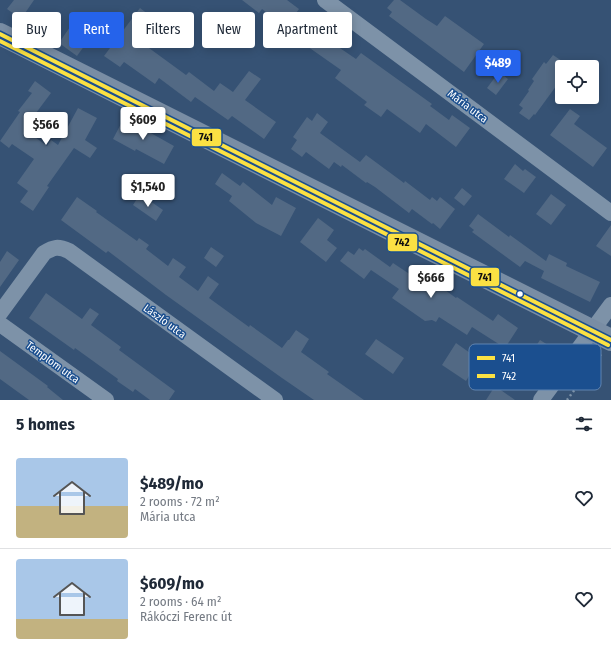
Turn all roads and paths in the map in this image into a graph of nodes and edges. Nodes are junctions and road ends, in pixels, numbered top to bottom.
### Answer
1 (325, 0) edge
2 (0, 34) edge
3 (611, 213) edge
4 (611, 305) edge
5 (0, 312) edge
6 (0, 324) edge
7 (604, 337) edge
8 (551, 390) edge
9 (573, 390) edge
10 (106, 400) edge
11 (275, 400) edge
12 (541, 400) edge
13 (567, 400) edge

1 - 3 street, Mária utca
2 - 7 street
4 - 7 street
5 - 11 street, László utca
6 - 10 street, Templom utca
8 - 12 street
9 - 13 path

